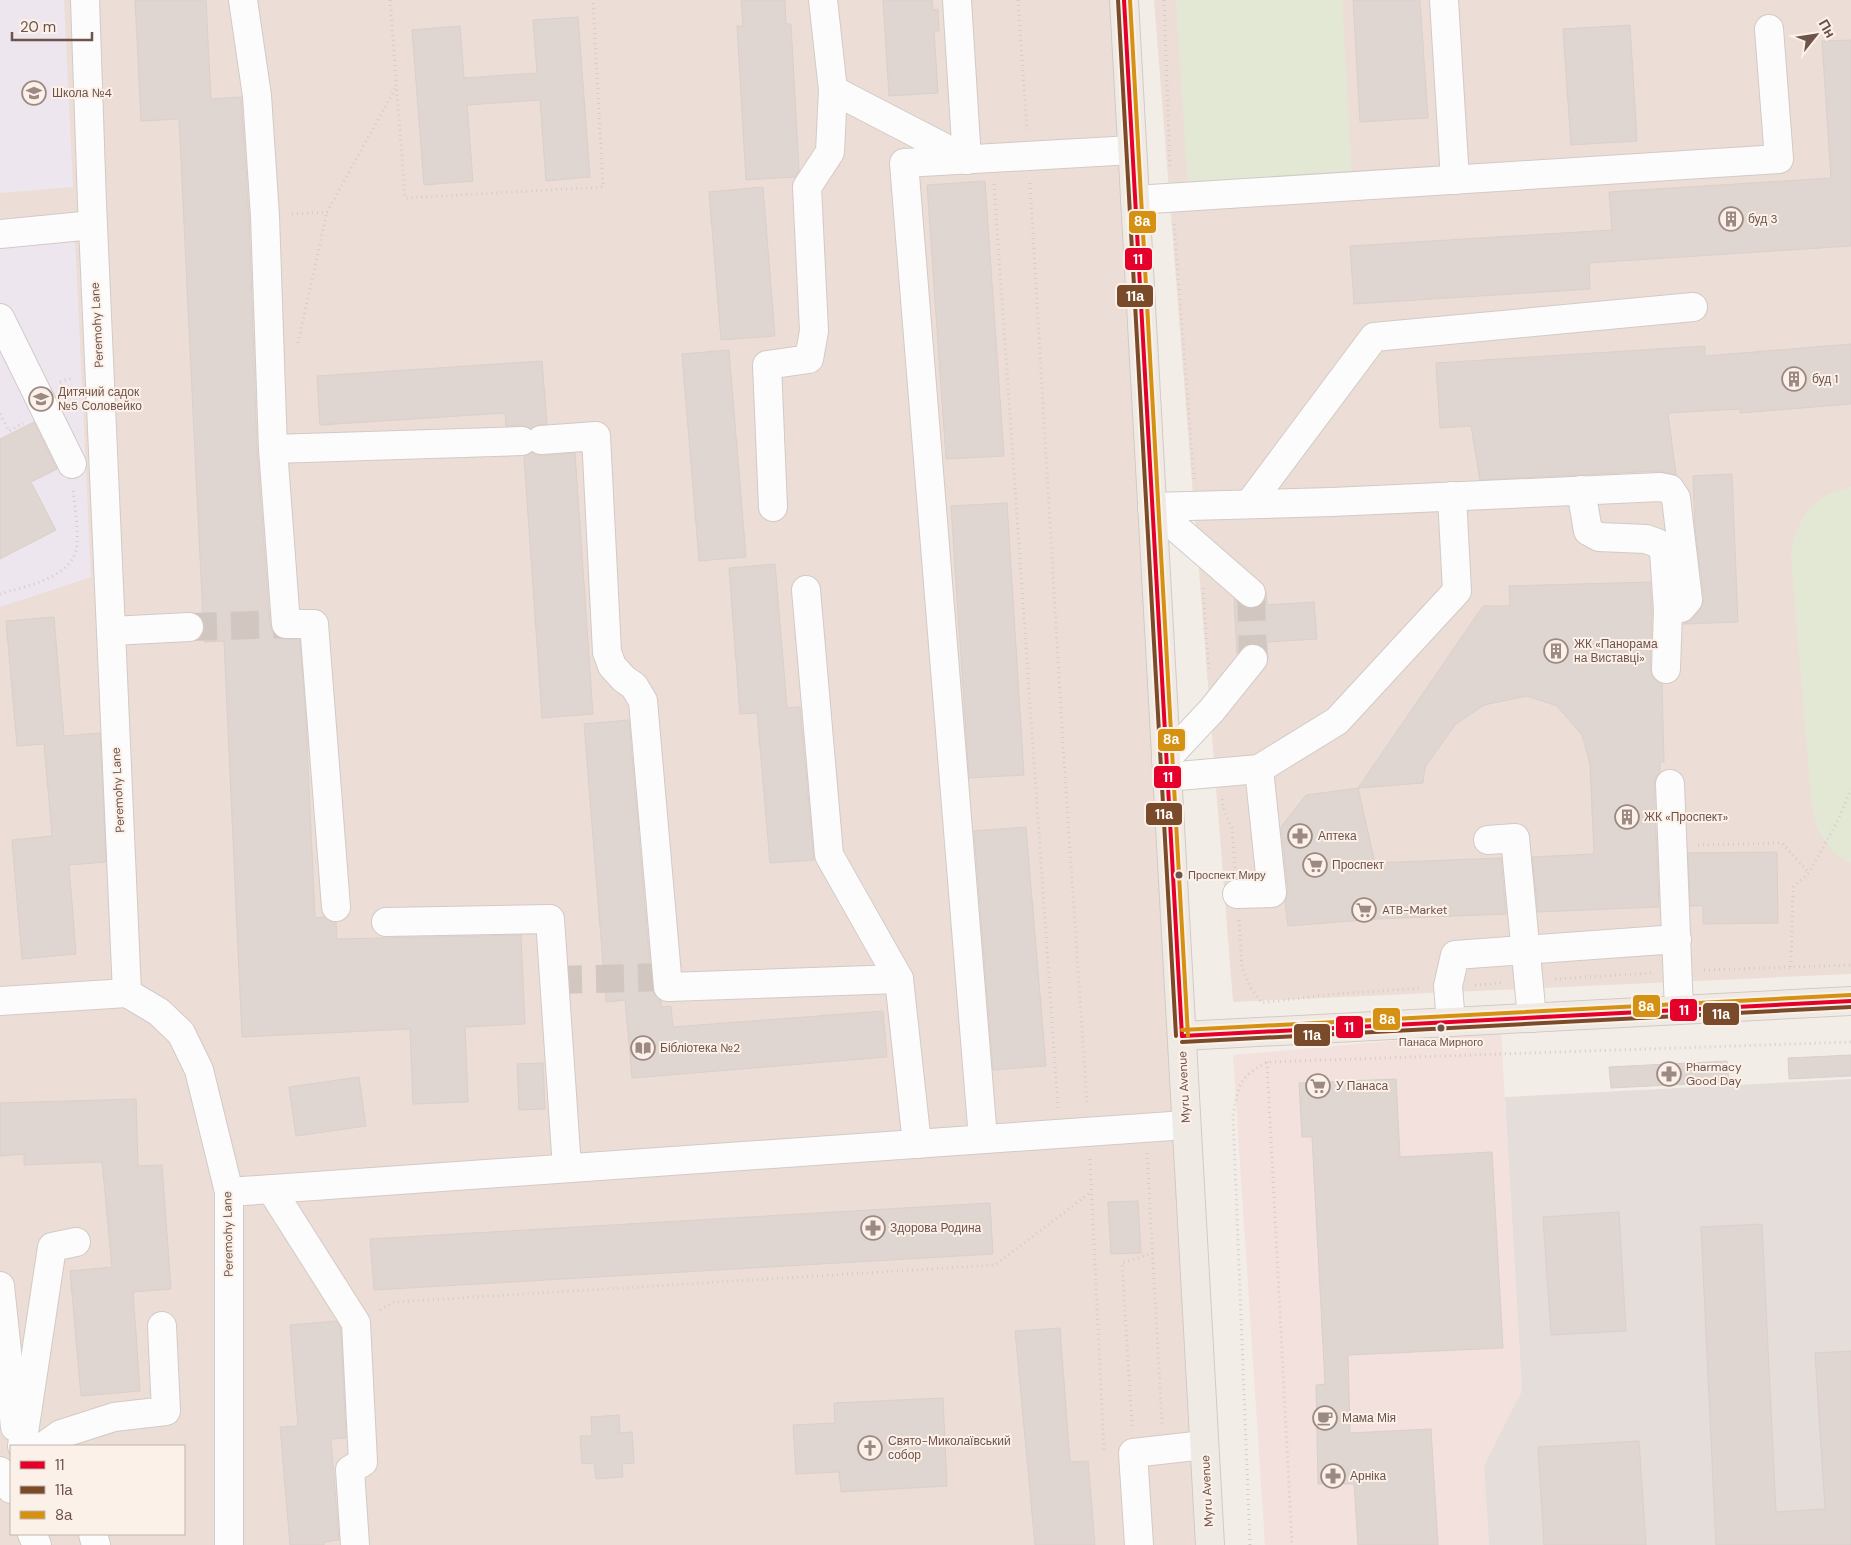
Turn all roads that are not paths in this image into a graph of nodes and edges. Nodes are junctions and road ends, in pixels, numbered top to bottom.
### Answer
1 (85, 0) edge
2 (243, 0) edge
3 (824, 0) edge
4 (957, 0) edge
5 (1124, 0) edge
6 (1444, 0) edge
7 (1769, 29) dead end
8 (833, 90) junction
9 (1132, 150) junction
10 (980, 159) junction
11 (1455, 180) junction
12 (1135, 200) junction
13 (93, 225) junction
14 (0, 234) edge
15 (1693, 306) dead end
16 (0, 318) edge
17 (273, 449) junction
18 (72, 464) road end
19 (1581, 490) junction
20 (1452, 496) junction
21 (1250, 503) junction
22 (773, 507) dead end
23 (1152, 507) junction
24 (806, 590) dead end
25 (1251, 593) dead end
26 (1668, 610) junction
27 (189, 627) tunnel mouth
28 (111, 631) junction
29 (1253, 659) tunnel mouth
30 (1666, 669) dead end
31 (1166, 768) junction
32 (1259, 769) junction
33 (1670, 784) dead end
34 (1488, 840) dead end
35 (1237, 894) road end
36 (336, 907) dead end
37 (386, 922) dead end
38 (1677, 938) junction
39 (1526, 950) junction
40 (899, 979) junction
41 (127, 993) junction
42 (0, 1001) edge
43 (1851, 1001) edge
44 (1679, 1010) junction
45 (1532, 1018) junction
46 (1451, 1022) junction
47 (1182, 1036) junction
48 (1186, 1125) junction
49 (983, 1139) junction
50 (917, 1144) junction
51 (567, 1168) junction
52 (271, 1190) junction
53 (229, 1192) junction
54 (76, 1242) dead end
55 (0, 1286) edge
56 (162, 1326) dead end
57 (17, 1445) edge
58 (22, 1445) edge
59 (45, 1445) edge
60 (1204, 1445) junction
61 (0, 1472) edge
62 (10, 1487) edge
63 (229, 1545) edge
64 (356, 1545) edge
65 (1138, 1545) edge
66 (1210, 1545) edge

1 - 13 street, Peremohy Lane
2 - 17 street
3 - 8 street
4 - 10 street
5 - 9 main road, Myru Avenue
6 - 11 street
7 - 11 street
8 - 10 street
8 - 22 street
9 - 10 street
9 - 12 main road, Myru Avenue
10 - 49 street
11 - 12 street
12 - 23 main road, Myru Avenue
13 - 14 street
13 - 28 street, Peremohy Lane
15 - 21 street
16 - 18 street
17 - 36 street
17 - 40 street
19 - 20 street
19 - 26 street
19 - 26 street
20 - 21 street
20 - 32 street
21 - 23 street
23 - 25 street
23 - 31 main road, Myru Avenue
24 - 40 street
26 - 30 street
27 - 28 street
28 - 41 street, Peremohy Lane
29 - 31 street
31 - 32 street
31 - 47 main road, Myru Avenue
32 - 35 street
33 - 38 street
34 - 39 street
37 - 51 street
38 - 39 street
38 - 44 street
39 - 45 street
39 - 46 street
40 - 50 street
41 - 42 street
41 - 53 street, Peremohy Lane
43 - 44 main road
44 - 45 main road
45 - 46 main road
46 - 47 main road
47 - 48 main road, Myru Avenue
48 - 49 street
48 - 60 main road, Myru Avenue
49 - 50 street
50 - 51 street
51 - 52 street
52 - 53 street
52 - 64 street
53 - 63 street, Peremohy Lane
54 - 58 street
55 - 57 street
56 - 59 street
60 - 65 street
60 - 66 main road, Myru Avenue
61 - 62 street

